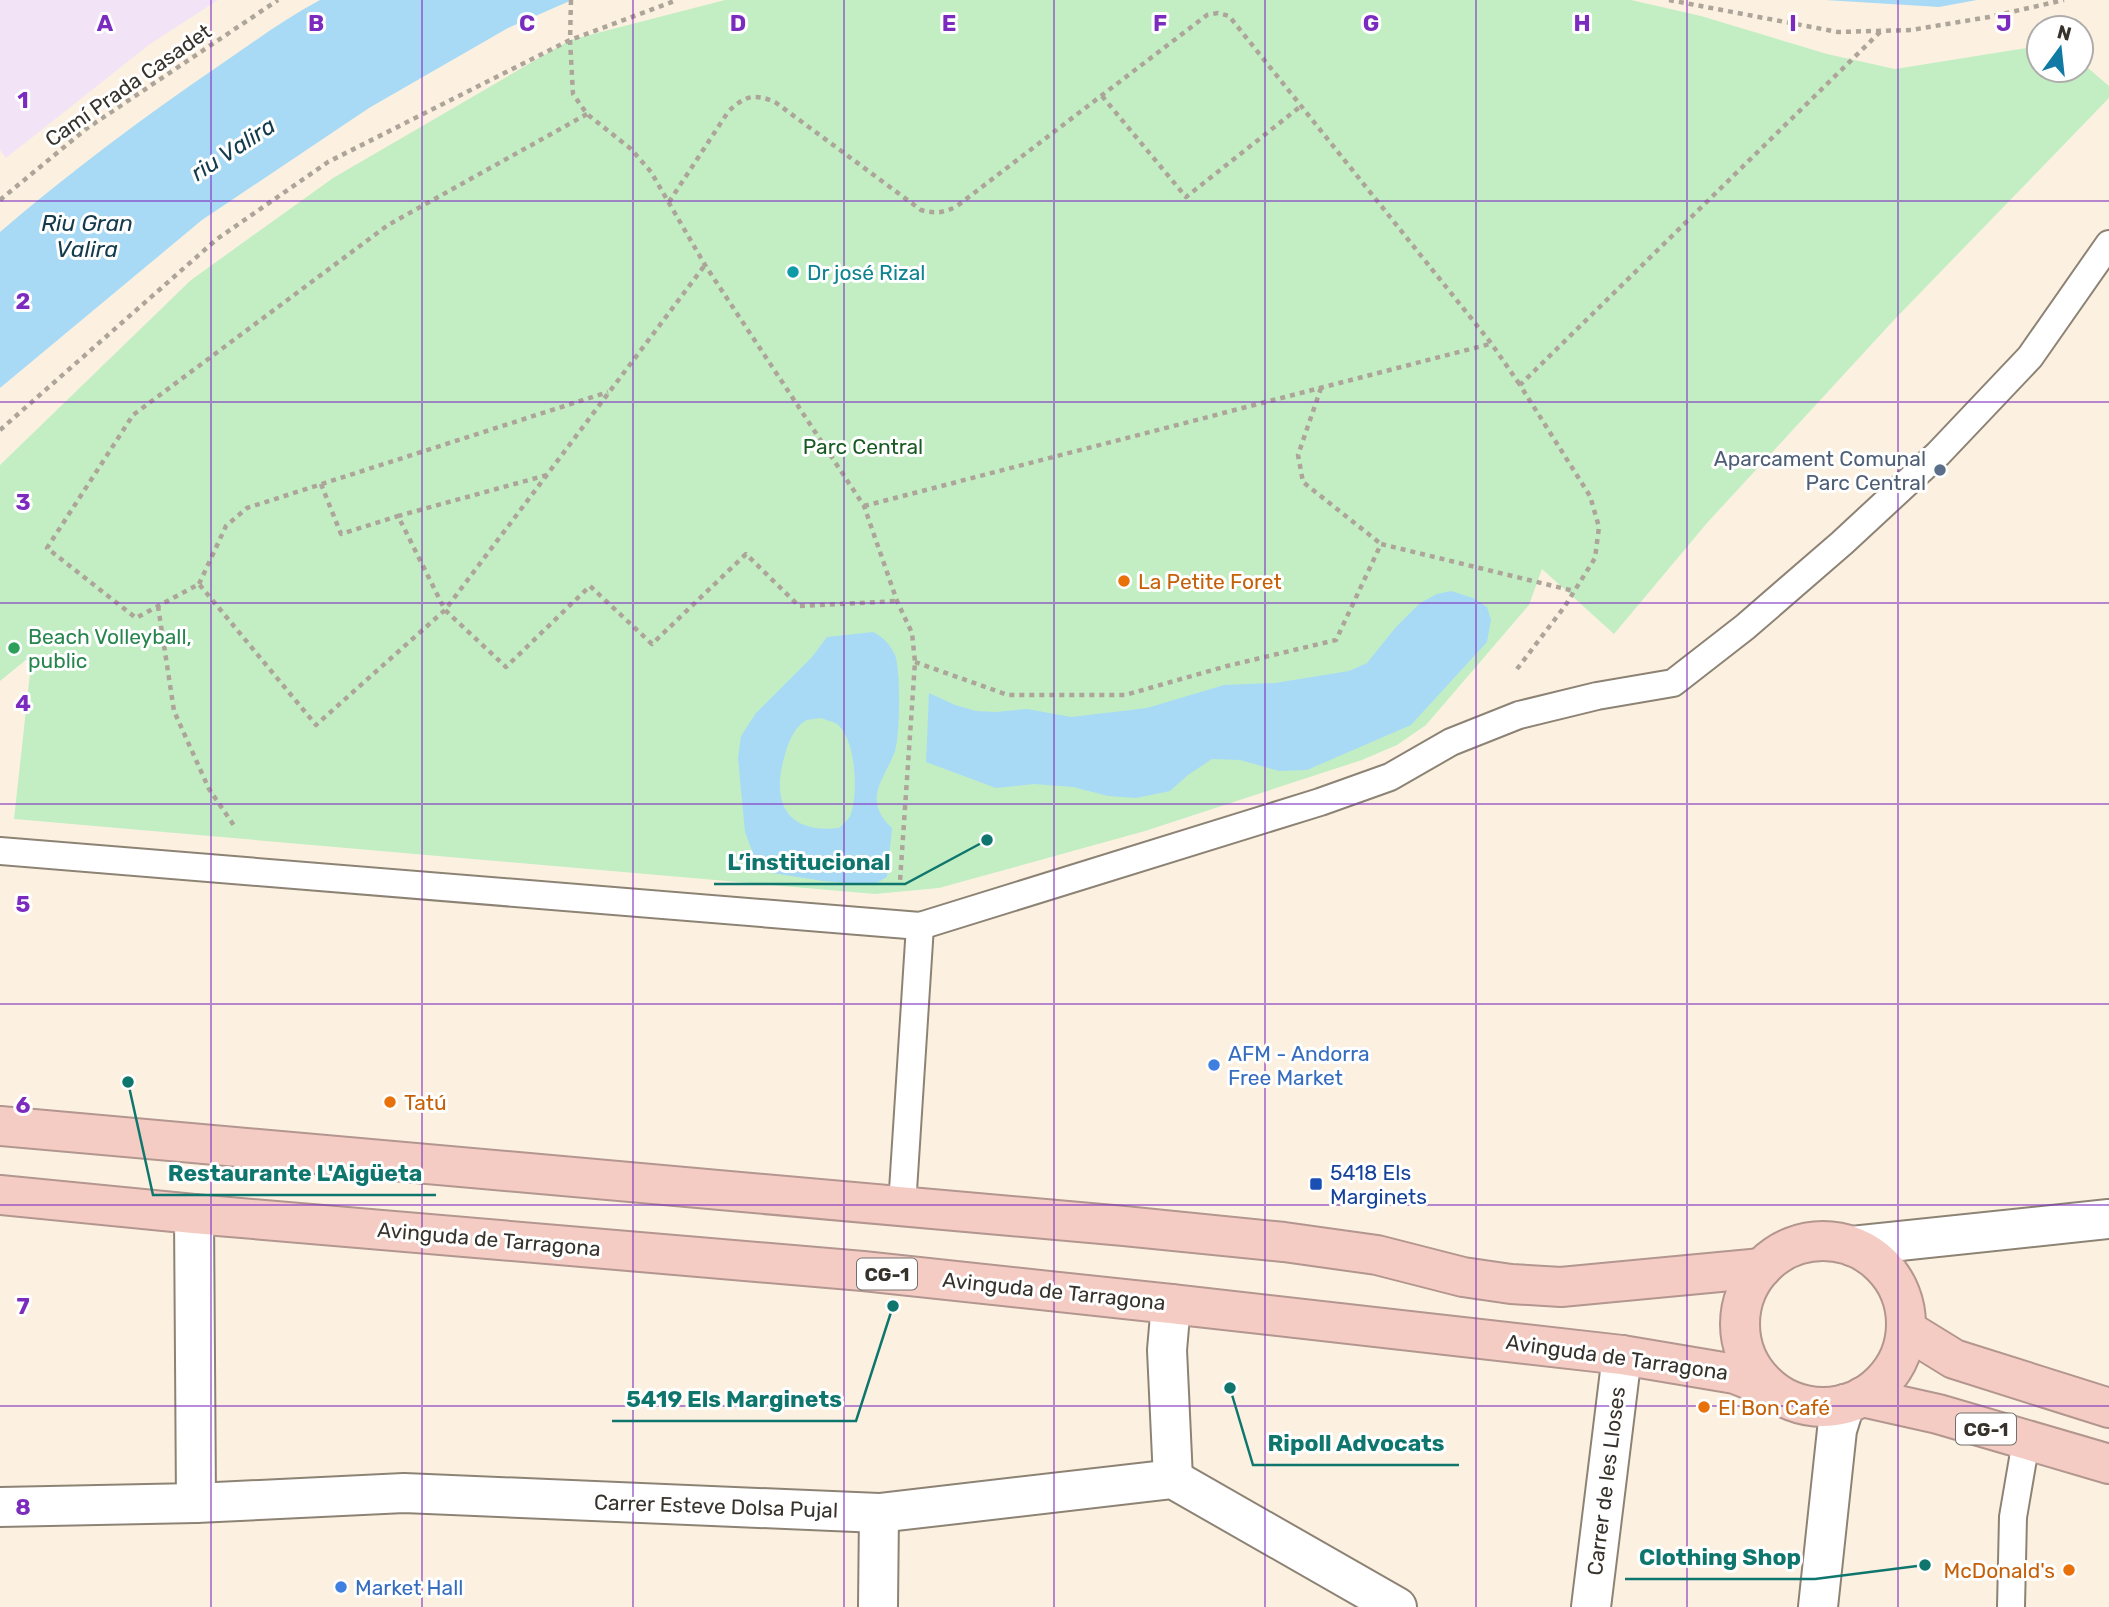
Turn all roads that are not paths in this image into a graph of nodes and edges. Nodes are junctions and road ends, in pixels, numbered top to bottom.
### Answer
1 (2109, 244) edge
2 (0, 851) edge
3 (909, 925) junction
4 (0, 1126) edge
5 (0, 1195) edge
6 (902, 1206) junction
7 (194, 1214) junction
8 (2109, 1219) edge
9 (1852, 1246) junction
10 (1762, 1268) junction
11 (1171, 1304) junction
12 (1906, 1330) junction
13 (1622, 1355) junction
14 (1768, 1387) junction
15 (1854, 1401) junction
16 (2109, 1408) edge
17 (2026, 1441) junction
18 (2109, 1464) edge
19 (1173, 1479) junction
20 (196, 1503) junction
21 (0, 1507) edge
22 (880, 1513) junction
23 (878, 1607) edge
24 (1397, 1607) edge
25 (1591, 1607) edge
26 (1818, 1607) edge
27 (2011, 1607) edge

1 - 3 lane
2 - 3 lane
3 - 6 lane
4 - 6 highway
5 - 7 highway, Avinguda de Tarragona / CG-1
6 - 10 highway
7 - 11 highway, Avinguda de Tarragona / CG-1
7 - 20 street
8 - 9 street
9 - 10 highway
9 - 12 highway
10 - 14 highway
11 - 13 highway, Avinguda de Tarragona / CG-1
11 - 19 street
12 - 15 highway
12 - 16 highway
13 - 14 highway, Avinguda de Tarragona / CG-1
13 - 25 street, Carrer de les Lloses
14 - 15 highway, CG-1
15 - 17 highway, CG-1
15 - 26 street
17 - 18 highway, CG-1
17 - 27 lane
19 - 22 street, Carrer Esteve Dolsa Pujal
19 - 24 street
20 - 21 street, Carrer Esteve Dolsa Pujal
20 - 22 street, Carrer Esteve Dolsa Pujal
22 - 23 street

